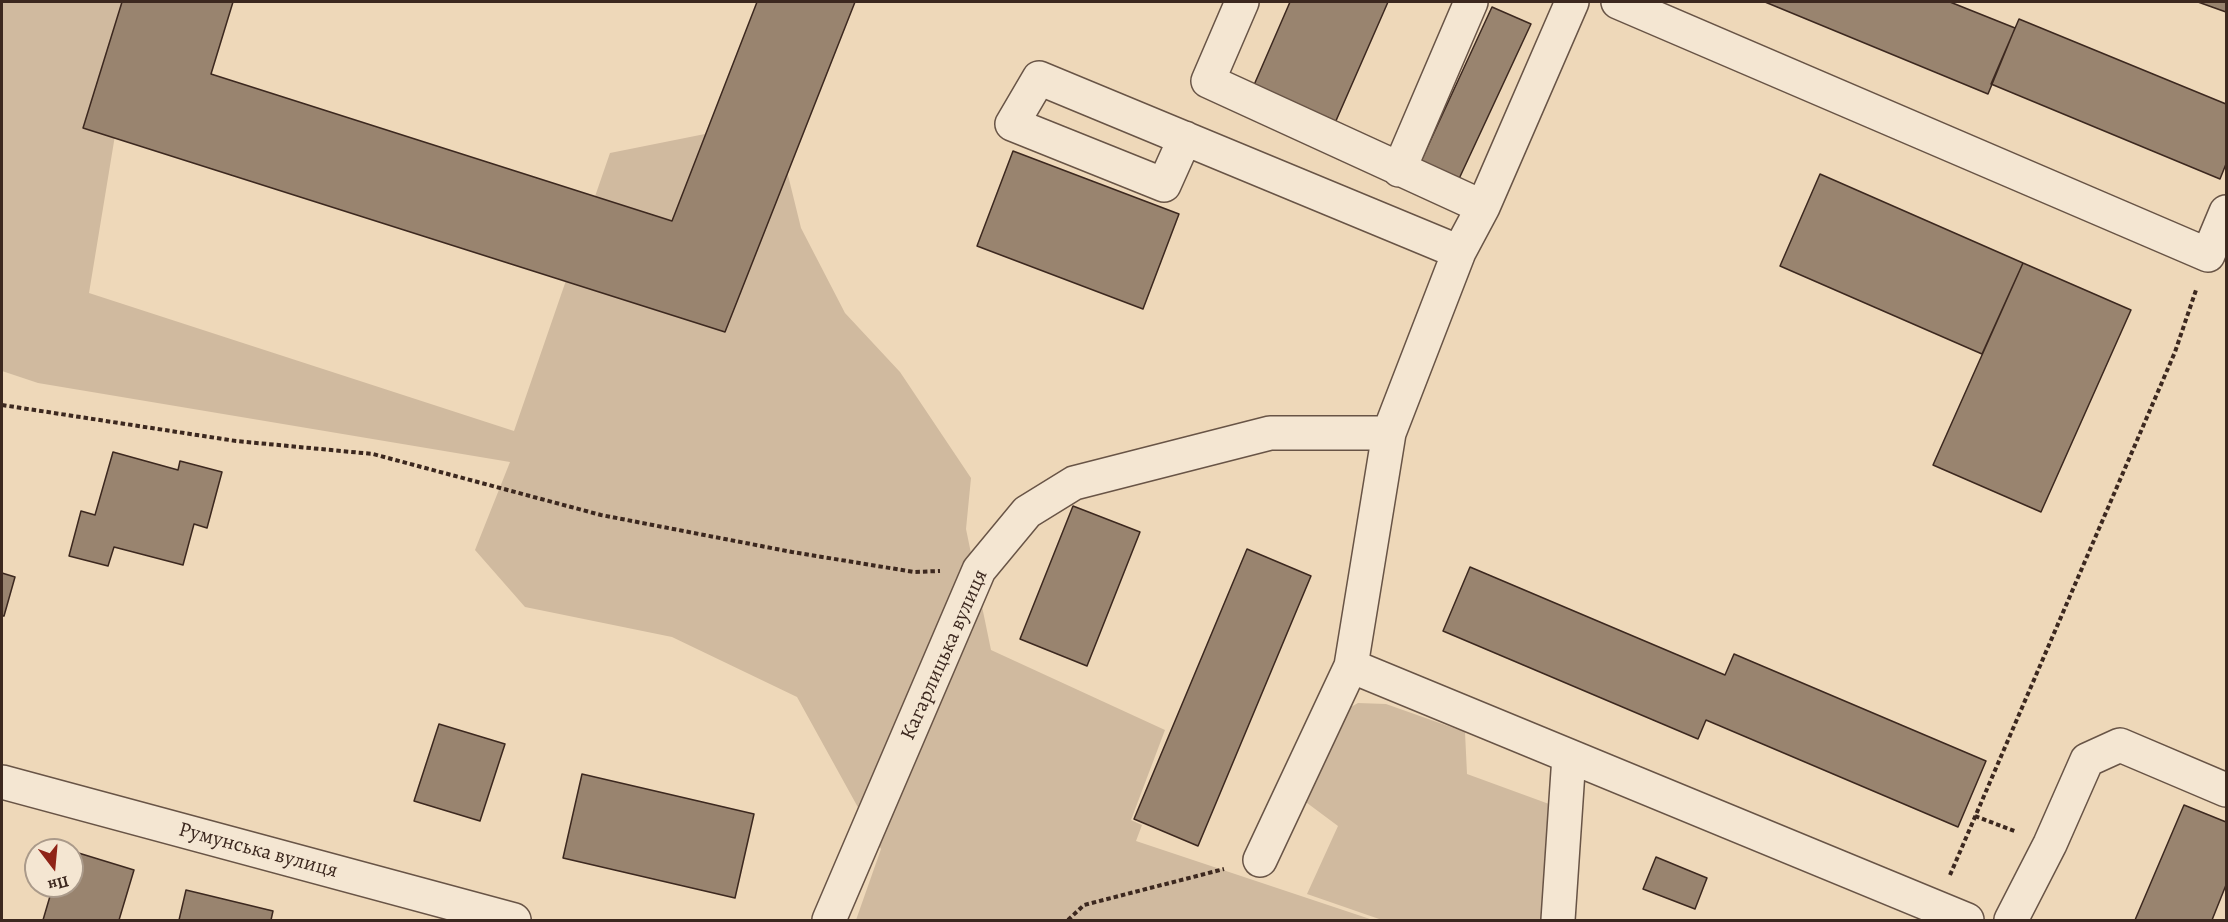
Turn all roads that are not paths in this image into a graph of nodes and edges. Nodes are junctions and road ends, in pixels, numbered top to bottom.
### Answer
1 (1242, 2) edge
2 (1471, 2) edge
3 (1572, 2) edge
4 (1617, 2) edge
5 (1185, 138) junction
6 (1399, 170) junction
7 (1483, 207) junction
8 (2226, 212) edge
9 (1459, 252) junction
10 (1389, 433) junction
11 (1351, 666) junction
12 (1569, 756) junction
13 (2, 782) edge
14 (2226, 790) edge
15 (1260, 860) road end
16 (514, 921) edge
17 (829, 921) edge
18 (1558, 921) edge
19 (1967, 921) edge
20 (2010, 921) edge

1 - 6 street
2 - 6 street
3 - 7 street
4 - 8 street
5 - 5 street
5 - 9 street
6 - 7 street
7 - 9 street
9 - 10 street
10 - 11 street
10 - 17 street, Кагарлицька вулиця
11 - 12 street
11 - 15 street
12 - 18 street
12 - 19 street
13 - 16 street, Румунська вулиця
14 - 20 street

